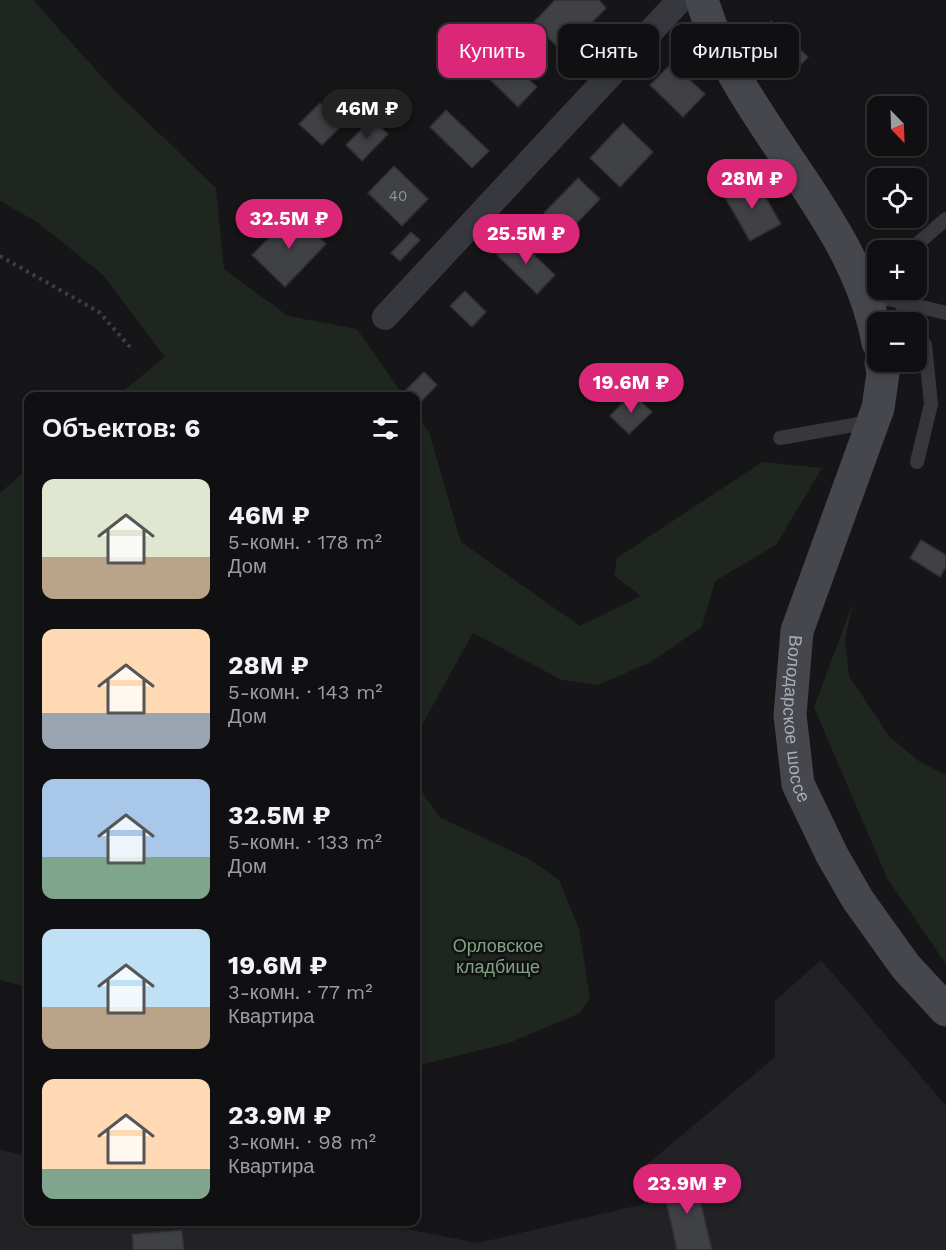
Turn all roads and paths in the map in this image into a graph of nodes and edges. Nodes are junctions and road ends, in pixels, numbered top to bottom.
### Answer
1 (680, 0) edge
2 (702, 0) edge
3 (946, 219) edge
4 (922, 240) edge
5 (0, 256) edge
6 (884, 300) edge
7 (912, 300) edge
8 (868, 303) junction
9 (870, 312) edge
10 (946, 313) edge
11 (384, 317) dead end
12 (130, 347) dead end
13 (927, 365) edge
14 (883, 372) edge
15 (873, 422) junction
16 (780, 438) dead end
17 (916, 462) dead end
18 (946, 1010) edge

1 - 11 street
2 - 8 main road
3 - 4 lane
5 - 12 path
6 - 8 lane
7 - 10 lane
8 - 9 main road
13 - 17 lane
14 - 15 main road, Володарское шоссе
15 - 16 lane
15 - 18 main road, Володарское шоссе

